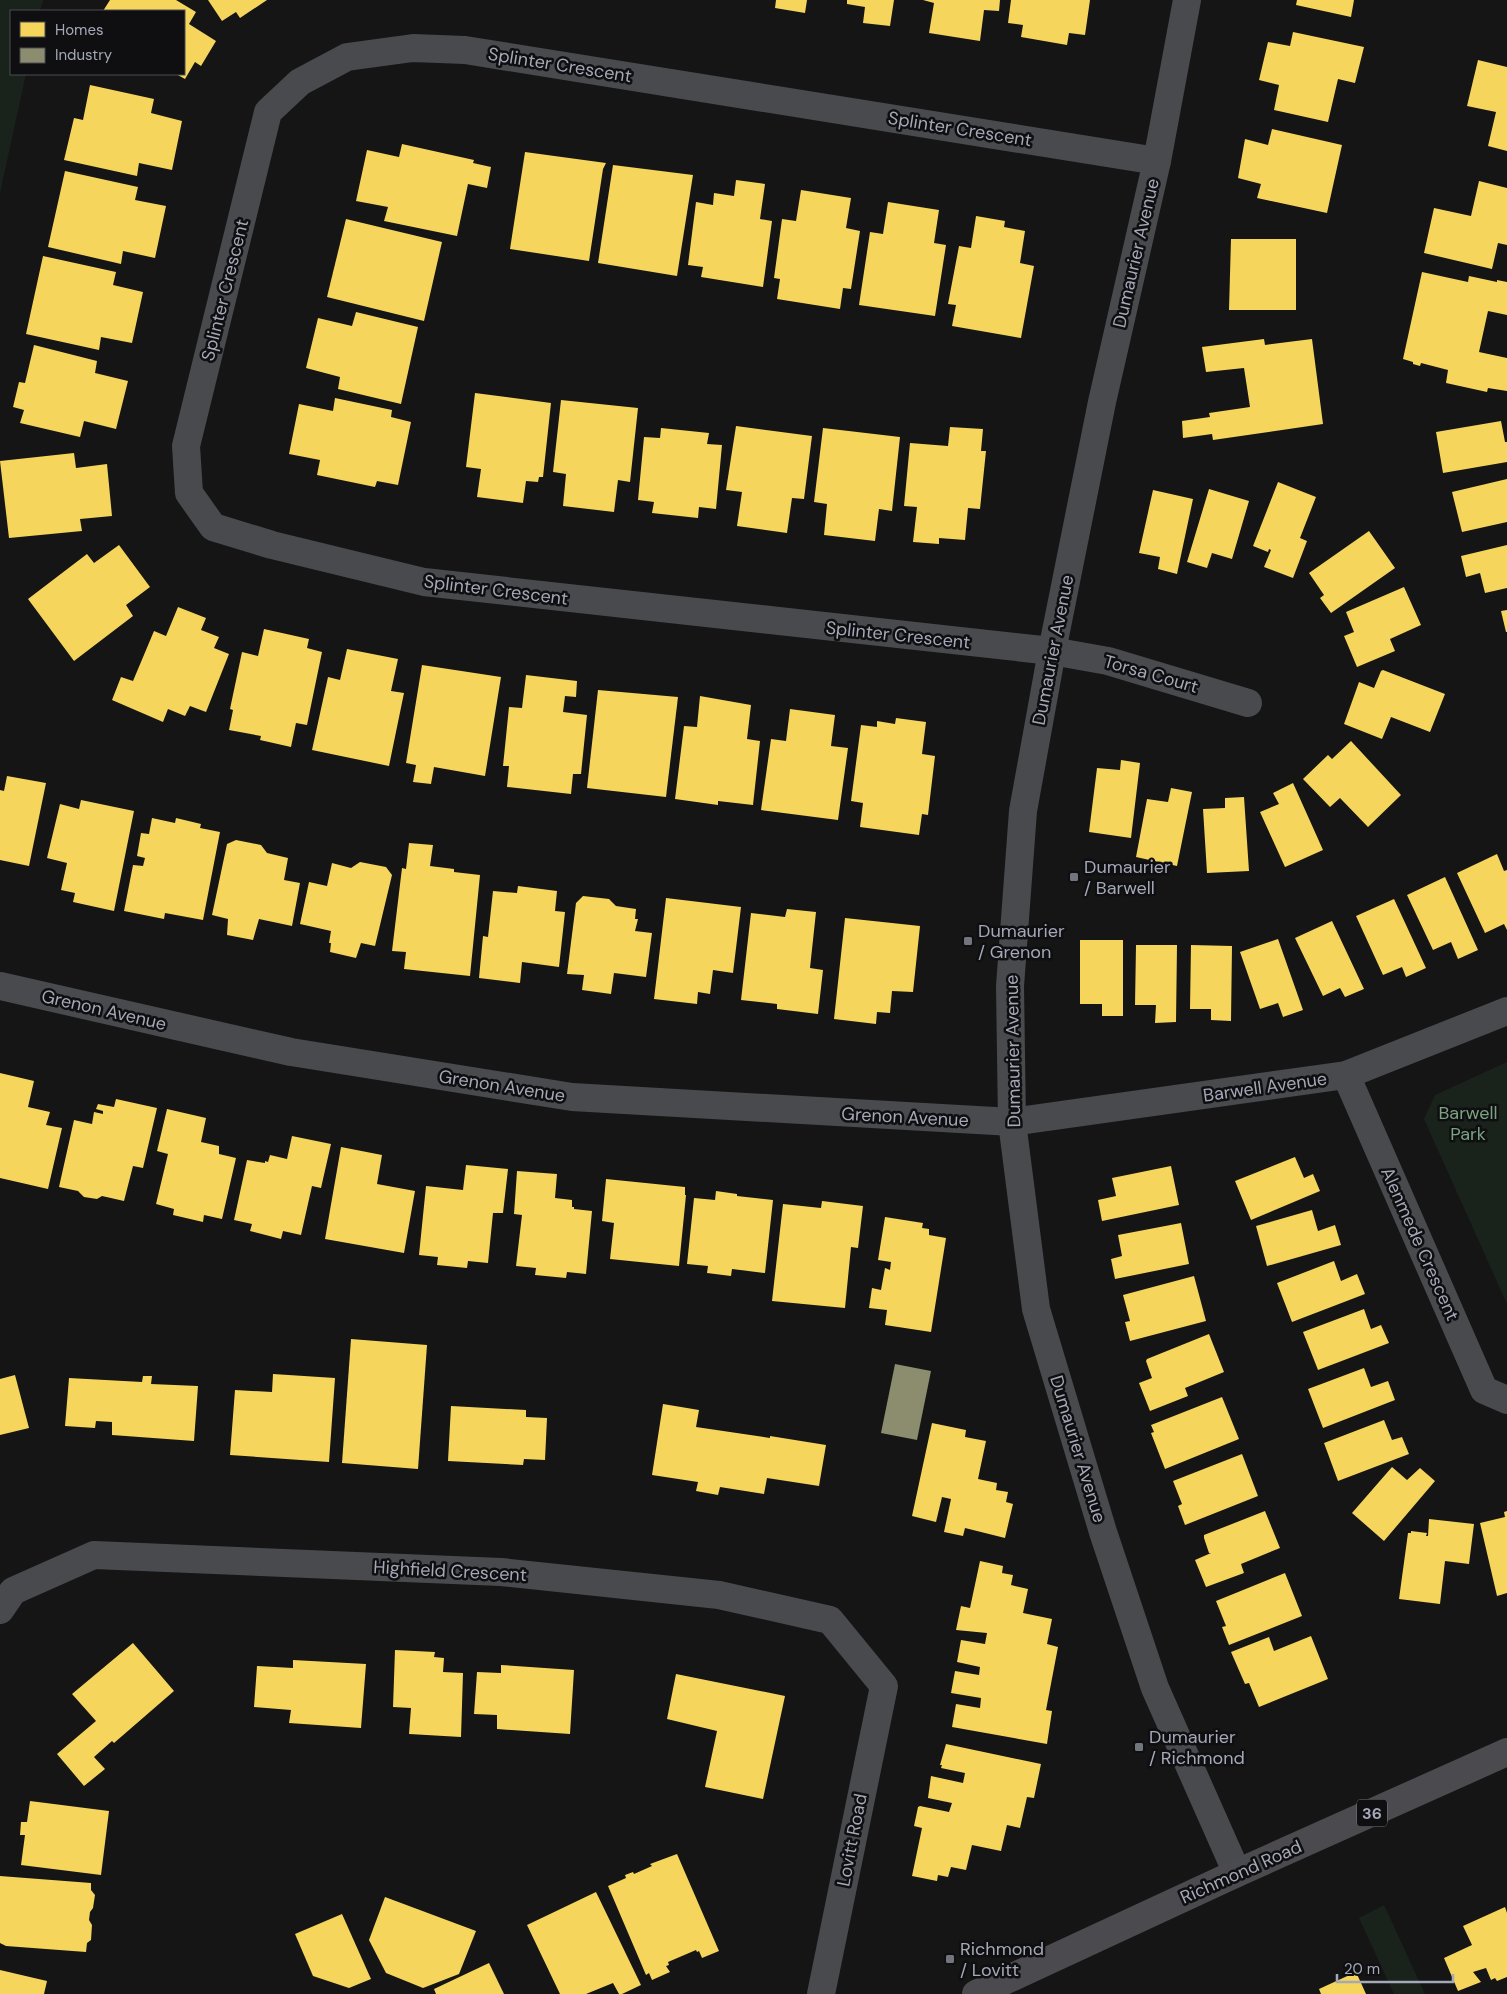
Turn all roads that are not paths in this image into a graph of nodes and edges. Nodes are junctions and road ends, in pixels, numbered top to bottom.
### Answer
1 (1186, 0) edge
2 (1157, 161) junction
3 (1052, 652) junction
4 (1248, 702) dead end
5 (0, 986) edge
6 (1507, 1010) edge
7 (1346, 1075) junction
8 (1012, 1122) junction
9 (1507, 1400) edge
10 (0, 1610) edge
11 (884, 1686) joint
12 (1507, 1752) edge
13 (1237, 1872) junction
14 (821, 1994) edge
15 (976, 1994) edge

1 - 2 street, Dumaurier Avenue
2 - 3 street, Dumaurier Avenue
2 - 3 street, Splinter Crescent
3 - 4 street, Torsa Court
3 - 8 street, Dumaurier Avenue
5 - 8 street, Grenon Avenue
6 - 7 street, Barwell Avenue
7 - 8 street, Barwell Avenue
7 - 9 street, Alenmede Crescent
8 - 13 street, Dumaurier Avenue
10 - 11 street, Highfield Crescent
11 - 14 street, Lovitt Road
12 - 13 main road, Richmond Road / 36
13 - 15 main road, Richmond Road / 36

